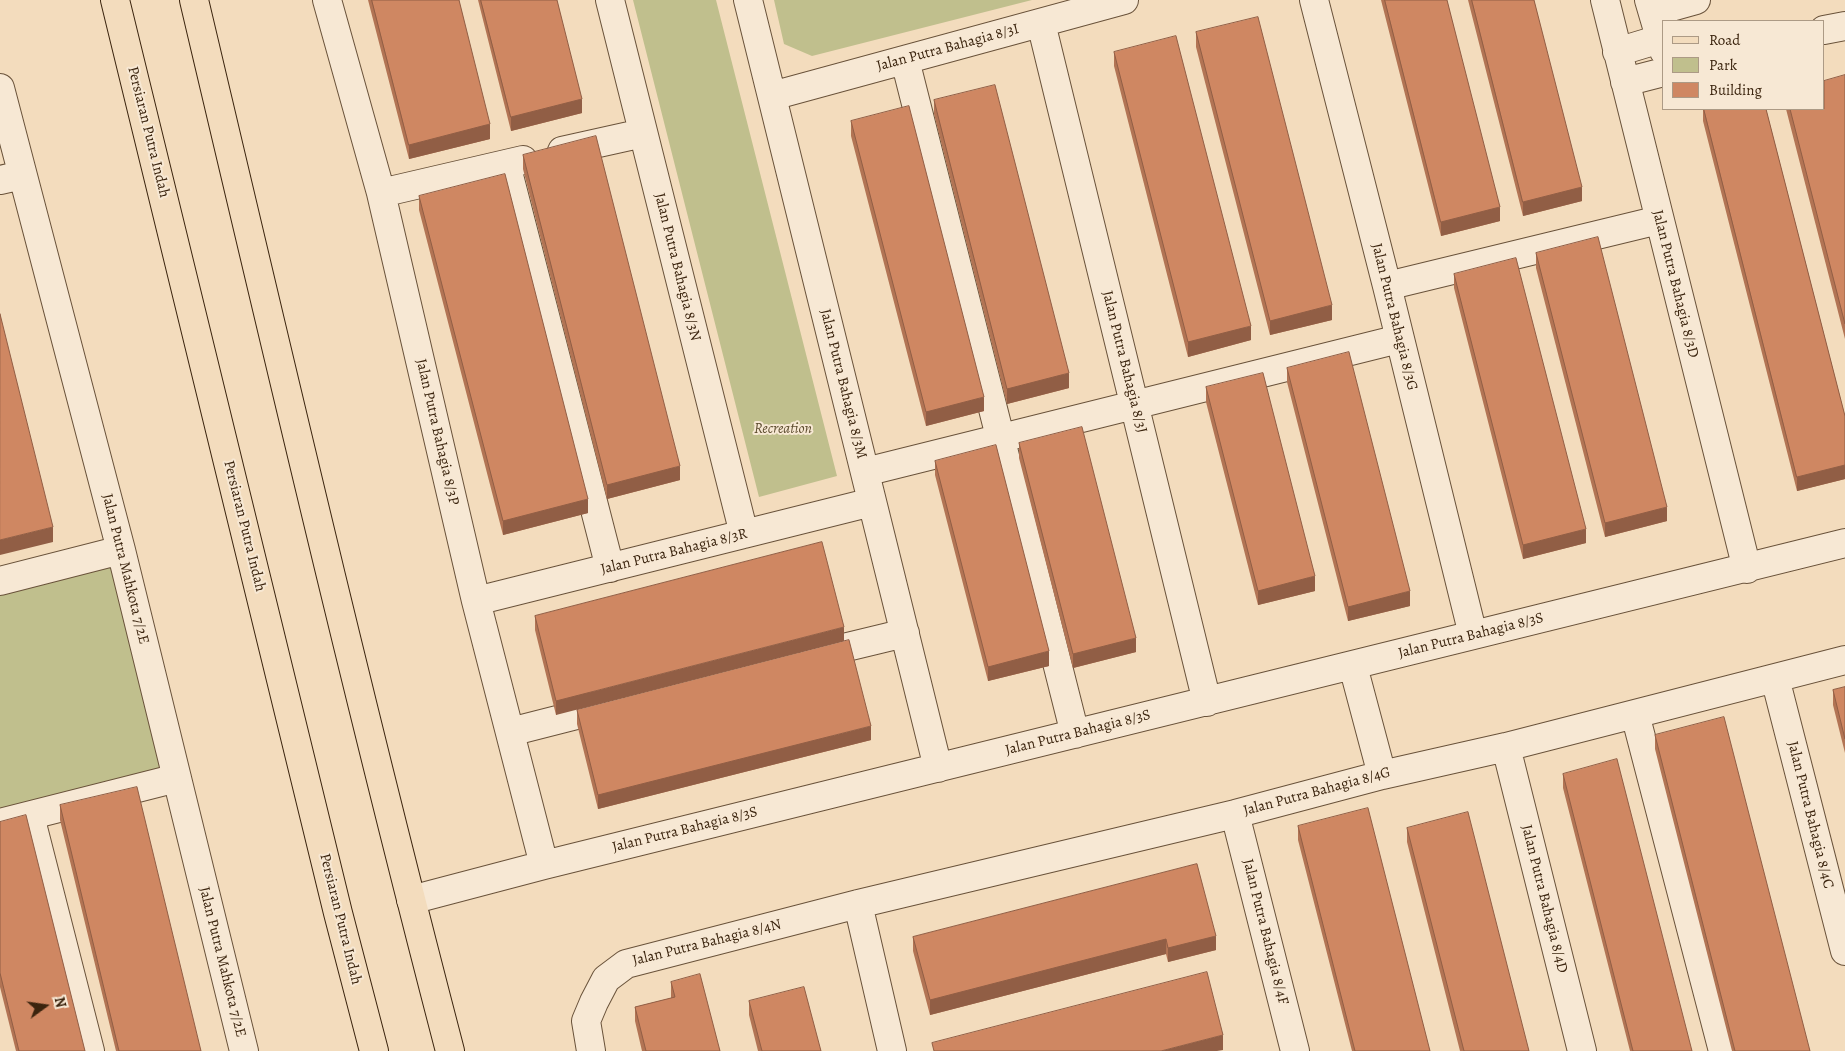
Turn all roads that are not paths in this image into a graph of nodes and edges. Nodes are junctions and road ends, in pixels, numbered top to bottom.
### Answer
1 (115, 0) edge
2 (194, 0) edge
3 (327, 0) edge
4 (610, 0) edge
5 (748, 0) edge
6 (1124, 0) edge
7 (1314, 0) edge
8 (1605, 0) edge
9 (1696, 0) edge
10 (1651, 6) edge
11 (1041, 23) junction
12 (1845, 26) edge
13 (1825, 30) edge
14 (1662, 45) edge
15 (1617, 52) junction
16 (905, 60) junction
17 (1662, 73) edge
18 (1625, 82) junction
19 (0, 88) edge
20 (772, 96) junction
21 (643, 133) junction
22 (506, 164) junction
23 (11, 177) edge
24 (381, 193) junction
25 (1659, 220) junction
26 (1387, 286) junction
27 (1399, 339) junction
28 (1135, 404) junction
29 (999, 438) junction
30 (865, 472) junction
31 (872, 502) junction
32 (744, 534) junction
33 (1845, 543) edge
34 (121, 550) junction
35 (610, 568) junction
36 (1746, 569) junction
37 (0, 581) edge
38 (476, 601) junction
39 (905, 632) junction
40 (1473, 635) junction
41 (1845, 660) edge
42 (789, 662) edge
43 (1353, 666) junction
44 (1775, 678) junction
45 (635, 700) edge
46 (1207, 702) junction
47 (1635, 714) junction
48 (510, 732) junction
49 (1075, 734) junction
50 (1506, 748) junction
51 (938, 768) junction
52 (1382, 774) junction
53 (177, 778) junction
54 (1235, 814) junction
55 (30, 816) junction
56 (0, 823) edge
57 (544, 865) junction
58 (411, 900) junction
59 (858, 904) junction
60 (1845, 950) edge
61 (90, 1051) edge
62 (244, 1051) edge
63 (374, 1051) edge
64 (450, 1051) edge
65 (591, 1051) edge
66 (892, 1051) edge
67 (1294, 1051) edge
68 (1582, 1051) edge
69 (1723, 1051) edge

1 - 63 main road, Persiaran Putra Indah
2 - 58 main road
3 - 24 street, Jalan Putra Bahagia 8/3P
4 - 21 street, Jalan Putra Bahagia 8/3N
5 - 20 street, Jalan Putra Bahagia 8/3M
6 - 11 street, Jalan Putra Bahagia 8/3I
7 - 26 street, Jalan Putra Bahagia 8/3G
8 - 15 street, Jalan Putra Bahagia 8/3D
9 - 10 street
10 - 14 street
11 - 16 street, Jalan Putra Bahagia 8/3I
11 - 28 street, Jalan Putra Bahagia 8/3J
12 - 13 street
14 - 15 street
15 - 18 street, Jalan Putra Bahagia 8/3D
16 - 20 street, Jalan Putra Bahagia 8/3I
16 - 29 street
17 - 18 street
18 - 25 street, Jalan Putra Bahagia 8/3D
19 - 23 street, Jalan Putra Mahkota 7/2E
20 - 30 street, Jalan Putra Bahagia 8/3M
21 - 22 street
21 - 32 street, Jalan Putra Bahagia 8/3N
22 - 24 street
22 - 35 street
23 - 34 street, Jalan Putra Mahkota 7/2E
24 - 38 street, Jalan Putra Bahagia 8/3P
25 - 26 street
25 - 36 street, Jalan Putra Bahagia 8/3D
26 - 27 street, Jalan Putra Bahagia 8/3G
27 - 28 street
27 - 40 street, Jalan Putra Bahagia 8/3G
28 - 29 street
28 - 46 street, Jalan Putra Bahagia 8/3J
29 - 30 street
29 - 49 street
30 - 31 street, Jalan Putra Bahagia 8/3M
31 - 32 street, Jalan Putra Bahagia 8/3R
31 - 39 street, Jalan Putra Bahagia 8/3M
32 - 35 street, Jalan Putra Bahagia 8/3R
33 - 36 street, Jalan Putra Bahagia 8/3S
34 - 37 street
34 - 53 street, Jalan Putra Mahkota 7/2E
35 - 38 street, Jalan Putra Bahagia 8/3R
36 - 40 street, Jalan Putra Bahagia 8/3S
38 - 48 street, Jalan Putra Bahagia 8/3P
39 - 42 street
39 - 51 street, Jalan Putra Bahagia 8/3M
40 - 43 street, Jalan Putra Bahagia 8/3S
41 - 44 street, Jalan Putra Bahagia 8/4G
43 - 46 street, Jalan Putra Bahagia 8/3S
43 - 52 street
44 - 47 street, Jalan Putra Bahagia 8/4G
44 - 60 street, Jalan Putra Bahagia 8/4C
45 - 48 street
46 - 49 street, Jalan Putra Bahagia 8/3S
47 - 50 street, Jalan Putra Bahagia 8/4G
47 - 69 street
48 - 57 street, Jalan Putra Bahagia 8/3P
49 - 51 street, Jalan Putra Bahagia 8/3S
50 - 52 street, Jalan Putra Bahagia 8/4G
50 - 68 street, Jalan Putra Bahagia 8/4D
51 - 57 street, Jalan Putra Bahagia 8/3S
52 - 54 street, Jalan Putra Bahagia 8/4G
53 - 55 street
53 - 62 street, Jalan Putra Mahkota 7/2E
54 - 59 street, Jalan Putra Bahagia 8/4G
54 - 67 street, Jalan Putra Bahagia 8/4F
55 - 56 street
55 - 61 street
57 - 58 street, Jalan Putra Bahagia 8/3S
58 - 64 main road
59 - 65 street, Jalan Putra Bahagia 8/4N
59 - 66 street

